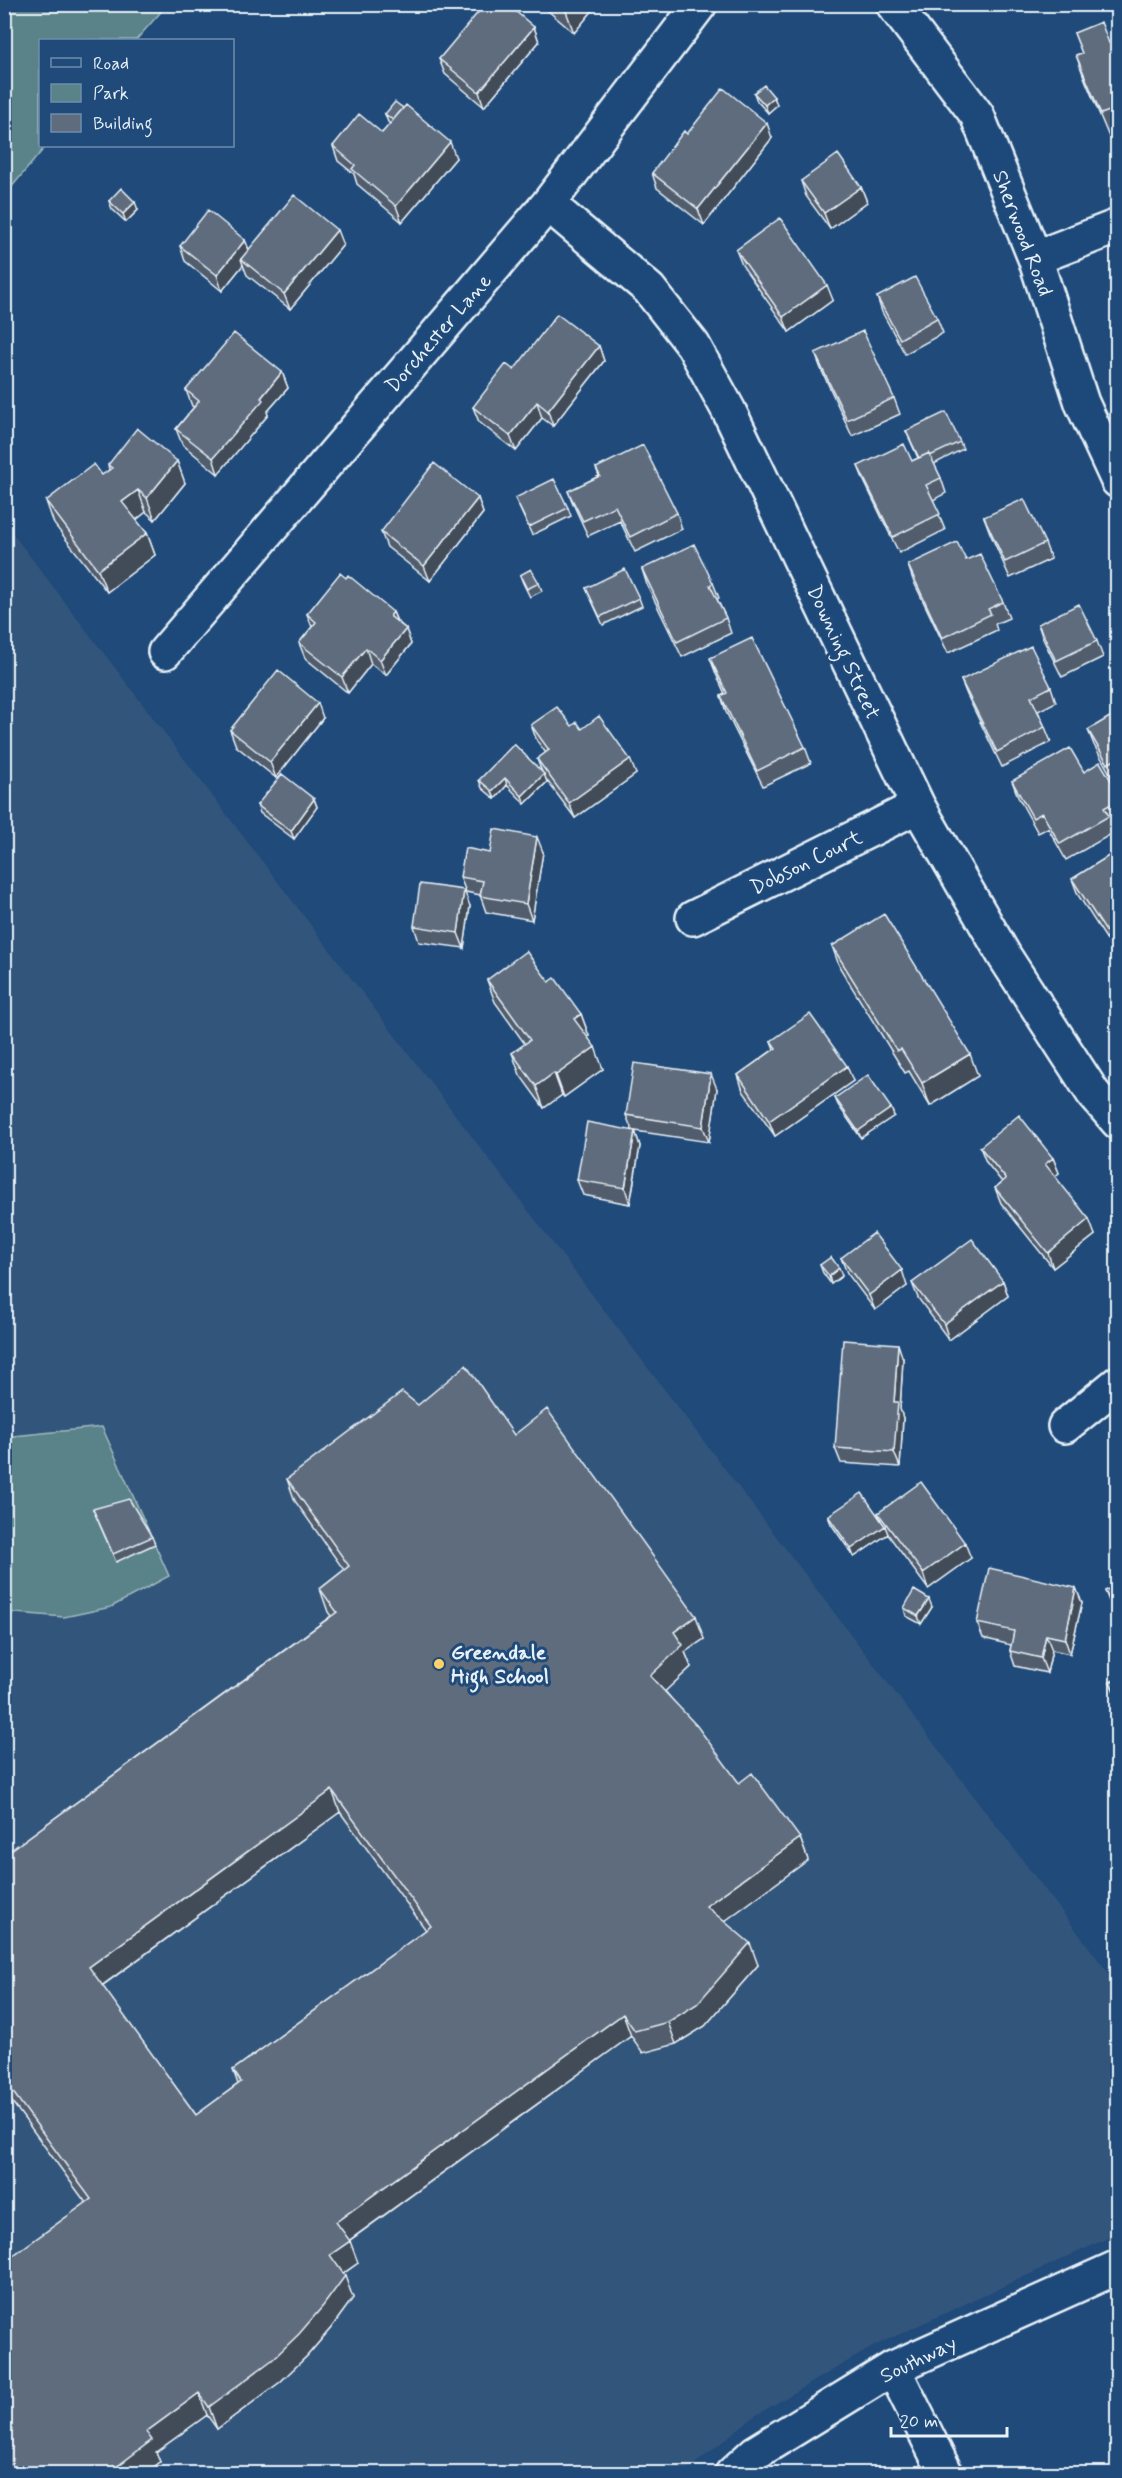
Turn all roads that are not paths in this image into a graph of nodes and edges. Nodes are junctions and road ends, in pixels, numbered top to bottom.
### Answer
1 (700, 4) edge
2 (893, 4) edge
3 (548, 204) junction
4 (1118, 225) edge
5 (1035, 258) junction
6 (1118, 481) edge
7 (165, 652) dead end
8 (918, 807) junction
9 (693, 918) dead end
10 (1118, 1122) edge
11 (1118, 1383) edge
12 (1065, 1426) dead end
13 (1118, 2267) edge
14 (893, 2368) junction
15 (732, 2474) edge
16 (946, 2474) edge

1 - 3 street, Dorchester Lane
2 - 5 street, Sherwood Road
3 - 7 street, Dorchester Lane
3 - 8 street, Downing Street
4 - 5 street
5 - 6 street, Sherwood Road
8 - 9 street, Dobson Court
8 - 10 street, Downing Street
11 - 12 street
13 - 14 street, Southway
14 - 15 street, Southway
14 - 16 street

